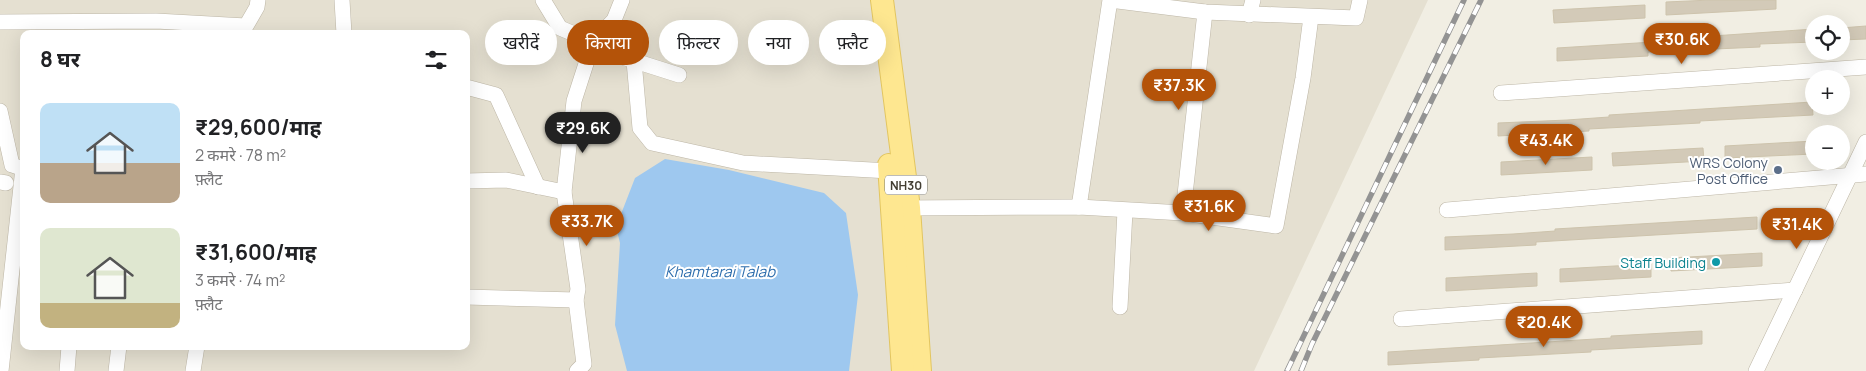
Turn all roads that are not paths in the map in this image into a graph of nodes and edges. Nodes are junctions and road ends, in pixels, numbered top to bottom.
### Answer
1 (258, 0) edge
2 (342, 0) edge
3 (543, 0) edge
4 (622, 0) edge
5 (867, 0) edge
6 (882, 0) edge
7 (1360, 0) edge
8 (1145, 2) edge
9 (1251, 7) edge
10 (1205, 12) junction
11 (1311, 17) junction
12 (614, 20) edge
13 (0, 22) edge
14 (156, 28) edge
15 (344, 30) edge
16 (567, 31) edge
17 (586, 65) edge
18 (634, 65) edge
19 (647, 65) edge
20 (1866, 67) edge
21 (679, 75) dead end
22 (470, 88) edge
23 (1501, 93) dead end
24 (0, 112) edge
25 (1866, 142) edge
26 (20, 168) edge
27 (890, 171) junction
28 (1866, 174) edge
29 (1850, 175) junction
30 (470, 181) edge
31 (538, 187) junction
32 (564, 192) junction
33 (20, 197) edge
34 (1078, 207) junction
35 (901, 208) junction
36 (1447, 210) dead end
37 (1125, 211) junction
38 (1183, 213) junction
39 (1795, 290) junction
40 (470, 297) edge
41 (576, 300) junction
42 (1120, 306) dead end
43 (1401, 319) dead end
44 (69, 350) edge
45 (119, 350) edge
46 (196, 350) edge
47 (1, 371) edge
48 (66, 371) edge
49 (116, 371) edge
50 (193, 371) edge
51 (577, 371) edge
52 (903, 371) edge
53 (920, 371) edge
54 (1756, 371) edge

1 - 14 street
2 - 15 street
3 - 16 street
4 - 12 street
5 - 27 main road, NH30
6 - 35 main road, NH30
7 - 11 street
8 - 10 street
8 - 34 street
9 - 10 street
9 - 11 street
10 - 38 street
11 - 38 street
13 - 14 street
17 - 32 street
18 - 27 street
19 - 21 street
20 - 23 street
22 - 31 street
24 - 26 street
25 - 29 street
27 - 35 main road, NH30
28 - 29 street
29 - 36 street
29 - 39 street
30 - 31 street
31 - 32 street
32 - 41 street
33 - 47 street
34 - 35 street
34 - 37 street
35 - 52 main road, NH30
35 - 53 main road, NH30
37 - 38 street
37 - 42 street
39 - 43 street
39 - 54 street
40 - 41 street
41 - 51 street
44 - 48 street
45 - 49 street
46 - 50 street

